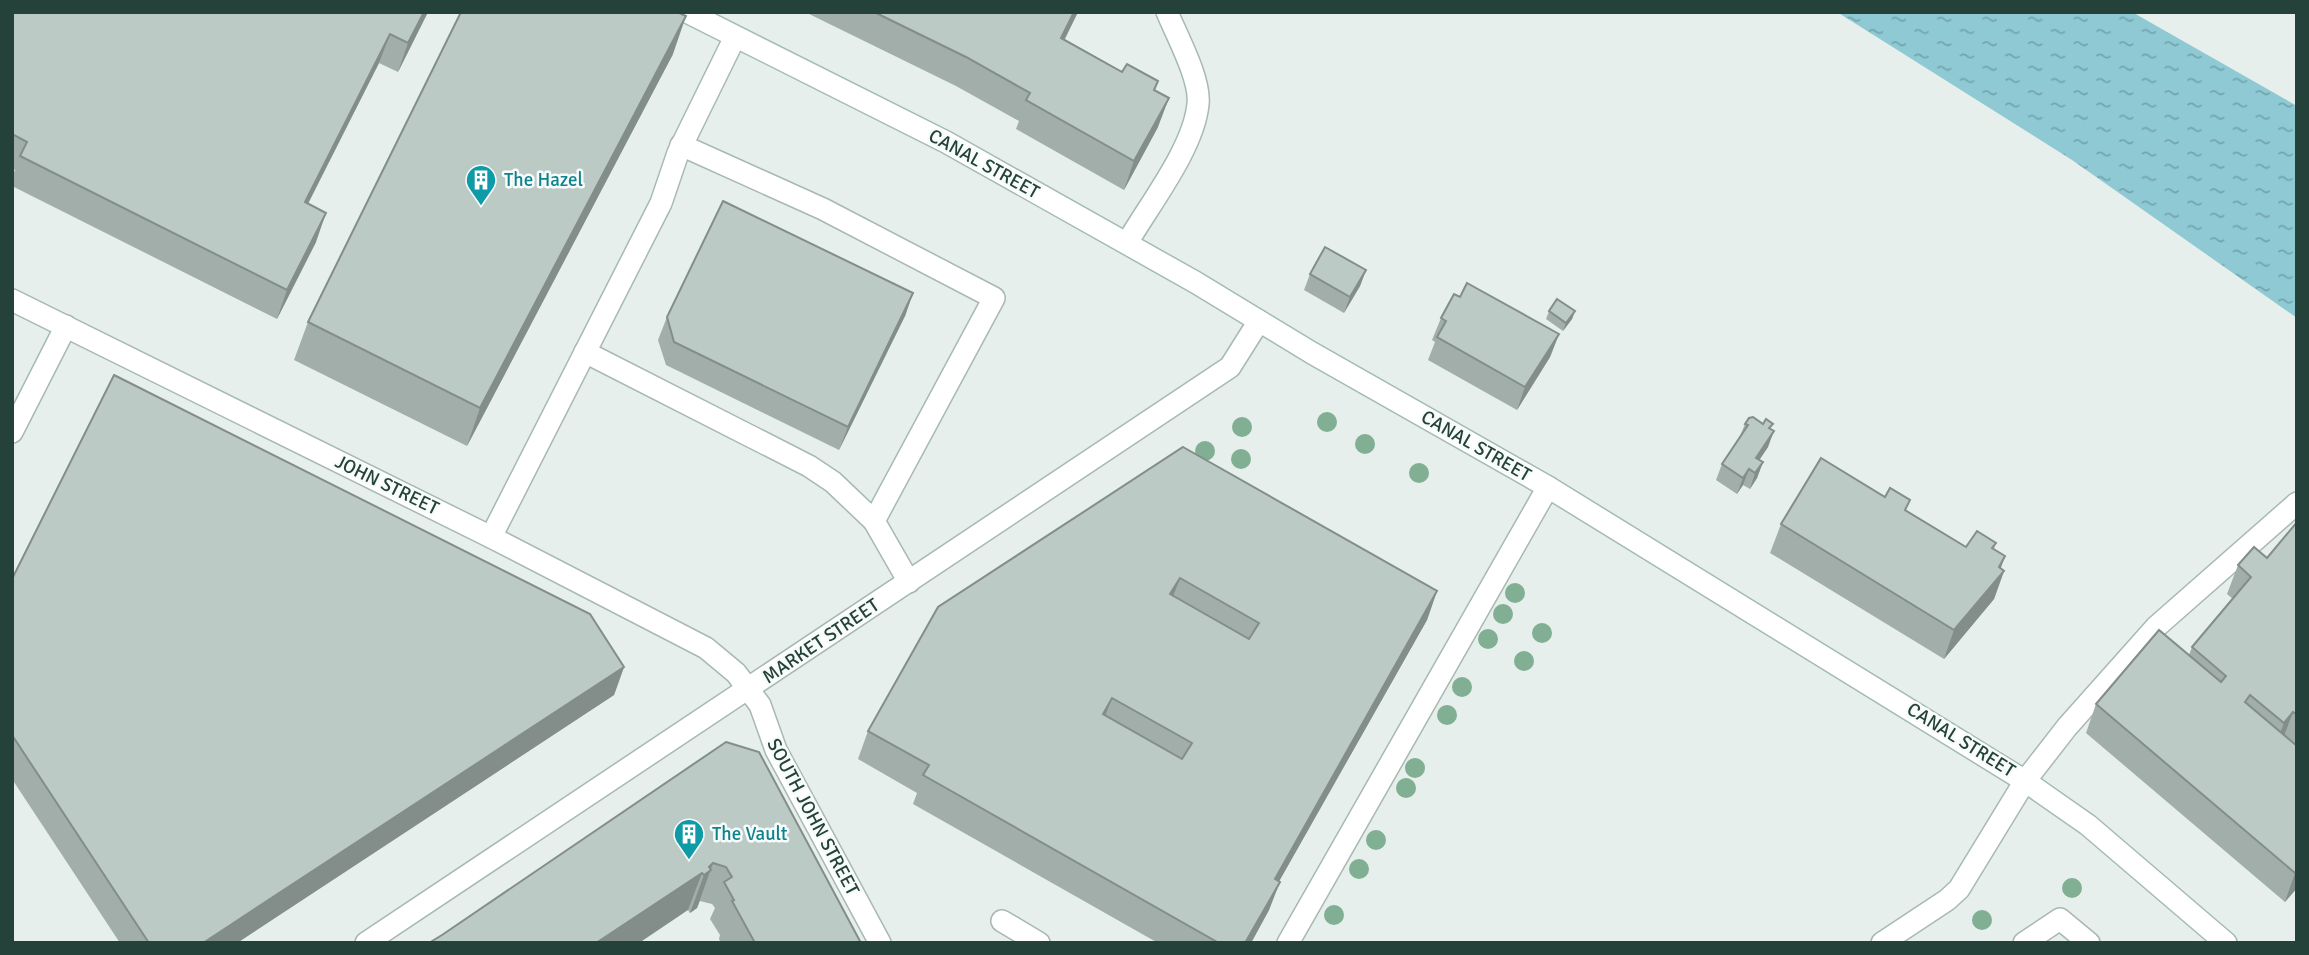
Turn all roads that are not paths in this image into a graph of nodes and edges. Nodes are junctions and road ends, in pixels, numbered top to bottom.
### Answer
1 (687, 12) edge
2 (1167, 12) edge
3 (735, 37) junction
4 (681, 145) junction
5 (1127, 243) junction
6 (12, 300) edge
7 (1259, 321) junction
8 (66, 326) junction
9 (585, 352) junction
10 (12, 432) edge
11 (1548, 486) junction
12 (2295, 504) edge
13 (874, 521) junction
14 (491, 537) junction
15 (909, 582) junction
16 (750, 689) junction
17 (2025, 781) junction
18 (1002, 921) dead end
19 (1892, 940) edge
20 (366, 943) edge
21 (880, 943) edge
22 (1039, 943) edge
23 (1287, 943) edge
24 (2024, 943) edge
25 (2089, 943) edge
26 (2226, 943) edge

1 - 3 street, CANAL STREET
2 - 5 street
3 - 4 street
3 - 5 street, CANAL STREET
4 - 9 street
4 - 13 street
5 - 7 street, CANAL STREET
6 - 8 street, JOHN STREET
7 - 11 street, CANAL STREET
7 - 15 street, MARKET STREET
8 - 10 street
8 - 14 street, JOHN STREET
9 - 13 street
9 - 14 street
11 - 17 street, CANAL STREET
11 - 23 street
12 - 17 street
13 - 15 street
14 - 16 street, JOHN STREET
15 - 16 street, MARKET STREET
16 - 20 street, MARKET STREET
16 - 21 street, SOUTH JOHN STREET
17 - 19 street
17 - 26 street, CANAL STREET
18 - 22 street
24 - 25 street

